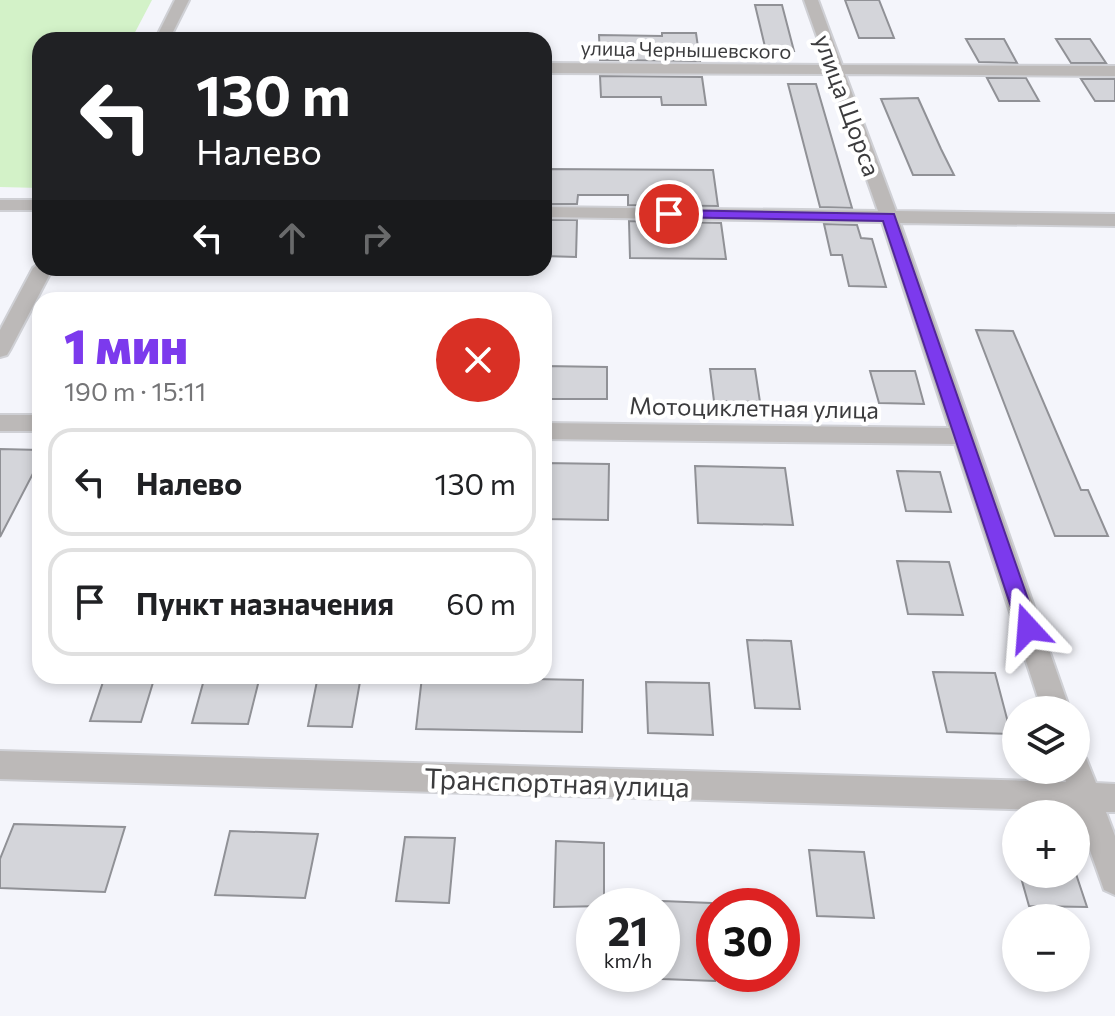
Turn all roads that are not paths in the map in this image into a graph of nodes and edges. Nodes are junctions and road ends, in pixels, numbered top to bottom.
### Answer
1 (182, 0) edge
2 (811, 0) edge
3 (166, 32) edge
4 (552, 68) edge
5 (834, 70) junction
6 (1115, 71) edge
7 (0, 205) edge
8 (32, 205) edge
9 (552, 212) edge
10 (889, 217) junction
11 (1115, 220) edge
12 (39, 276) edge
13 (0, 350) edge
14 (0, 423) edge
15 (32, 423) edge
16 (552, 431) edge
17 (963, 436) junction
18 (1051, 696) edge
19 (0, 765) edge
20 (1101, 798) edge
21 (1115, 879) edge

1 - 3 street
2 - 5 street, улица Щорса
4 - 5 street, улица Чернышевского
5 - 6 street, улица Чернышевского
5 - 10 street, улица Щорса
7 - 8 street
9 - 10 street
10 - 11 street
10 - 17 street, улица Щорса
12 - 13 street
14 - 15 street
16 - 17 street, Мотоциклетная улица
17 - 18 street, улица Щорса
19 - 20 street, Транспортная улица
20 - 21 street

